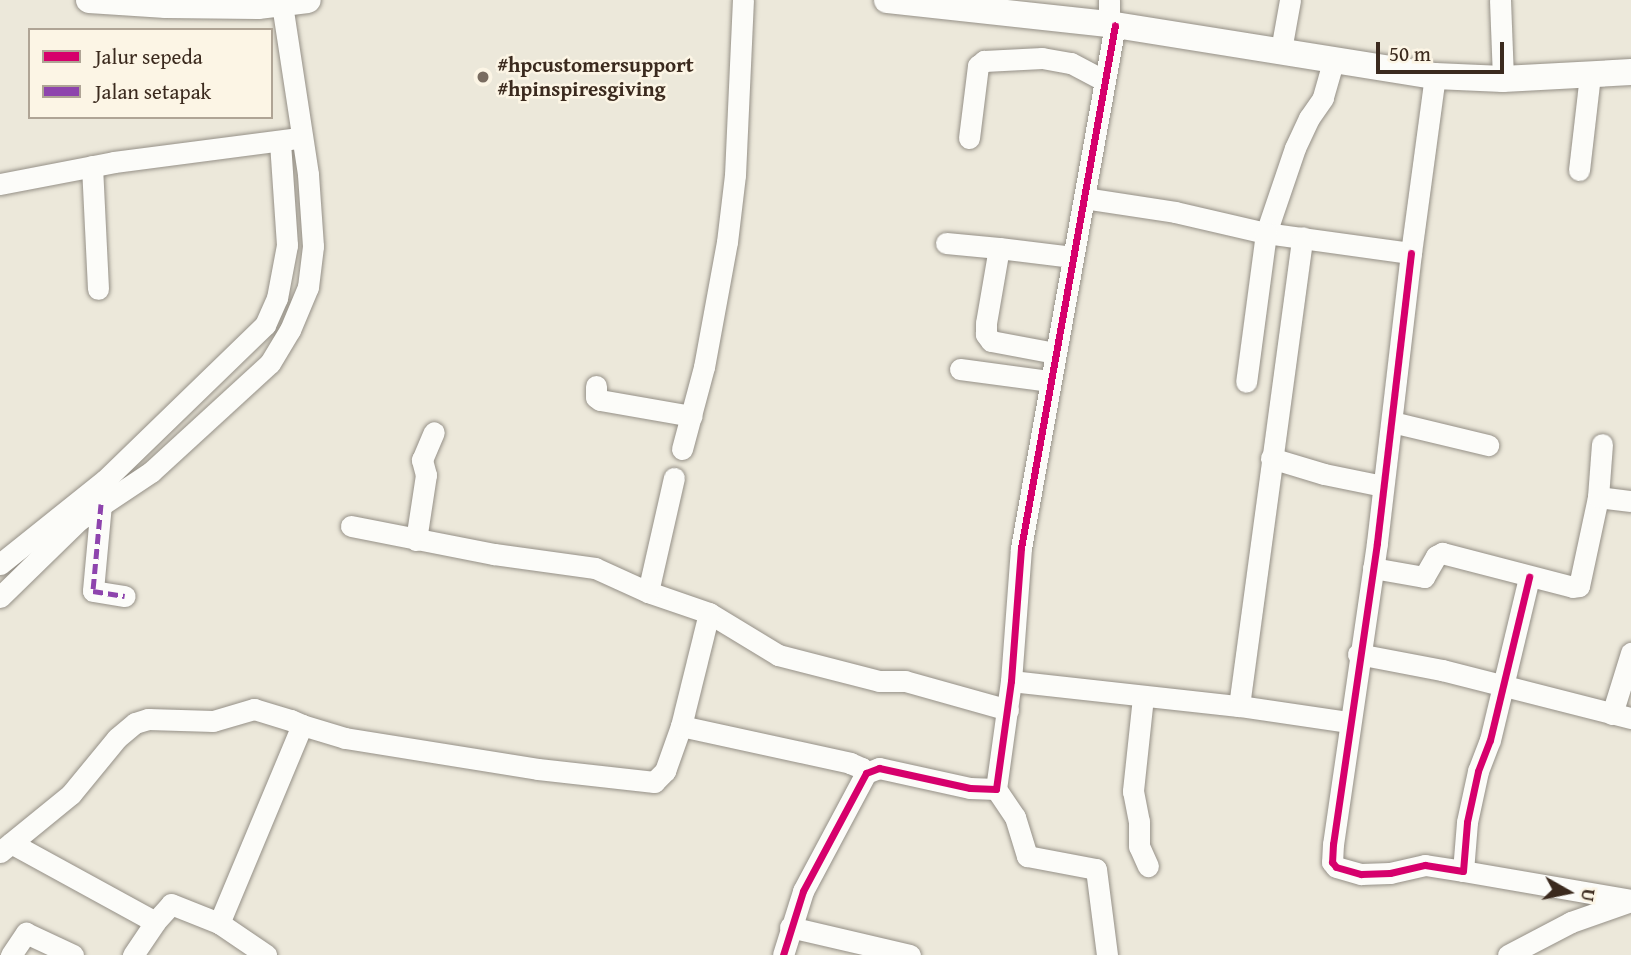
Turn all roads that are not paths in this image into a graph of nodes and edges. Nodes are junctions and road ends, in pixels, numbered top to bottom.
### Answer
1 (89, 0) edge
2 (743, 0) edge
3 (887, 0) edge
4 (1290, 0) edge
5 (1500, 0) edge
6 (275, 4) edge
7 (1111, 16) edge
8 (1281, 50) junction
9 (1332, 66) junction
10 (1107, 69) junction
11 (1631, 72) edge
12 (1503, 79) junction
13 (1589, 90) junction
14 (1431, 96) junction
15 (295, 134) junction
16 (969, 138) dead end
17 (92, 166) junction
18 (1579, 170) dead end
19 (0, 184) edge
20 (1084, 198) junction
21 (1266, 233) junction
22 (1302, 237) junction
23 (946, 243) dead end
24 (999, 248) junction
25 (1411, 253) junction
26 (1072, 257) junction
27 (297, 273) junction
28 (98, 289) dead end
29 (1055, 354) junction
30 (960, 369) dead end
31 (1050, 380) junction
32 (1246, 382) dead end
33 (596, 386) dead end
34 (692, 416) junction
35 (1392, 422) junction
36 (434, 432) dead end
37 (1602, 444) dead end
38 (1488, 445) dead end
39 (682, 449) dead end
40 (1271, 458) junction
41 (144, 461) junction
42 (674, 478) dead end
43 (1383, 486) junction
44 (1598, 497) junction
45 (1631, 501) edge
46 (101, 503) junction
47 (351, 526) dead end
48 (416, 540) junction
49 (0, 564) edge
50 (1373, 568) junction
51 (1529, 577) junction
52 (2, 591) edge
53 (648, 592) junction
54 (125, 596) dead end
55 (709, 613) junction
56 (1631, 653) edge
57 (1358, 654) junction
58 (1012, 681) junction
59 (1504, 685) junction
60 (1143, 697) junction
61 (1239, 705) junction
62 (1009, 710) junction
63 (1621, 716) edge
64 (1349, 722) junction
65 (302, 725) junction
66 (681, 726) junction
67 (866, 773) junction
68 (996, 789) junction
69 (5, 848) edge
70 (1148, 866) dead end
71 (1463, 871) junction
72 (1631, 900) edge
73 (155, 922) junction
74 (219, 923) junction
75 (790, 926) junction
76 (11, 955) edge
77 (73, 955) edge
78 (133, 955) edge
79 (266, 955) edge
80 (783, 955) edge
81 (910, 955) edge
82 (1108, 955) edge
83 (1508, 955) edge

1 - 6 main road
2 - 34 street
3 - 7 main road
4 - 8 street
5 - 12 street
6 - 15 street
7 - 8 main road
7 - 10 street
8 - 9 main road
9 - 14 main road
9 - 21 street
10 - 16 street
10 - 20 street
11 - 13 main road
12 - 13 main road
12 - 14 main road
13 - 18 street
14 - 25 street
15 - 17 street
15 - 27 street
17 - 19 street
17 - 28 street
20 - 21 street
20 - 26 street
21 - 22 street
21 - 32 street
22 - 25 street
22 - 40 street
23 - 24 street
24 - 26 street
24 - 29 street
25 - 35 street
26 - 29 street
27 - 41 street
27 - 41 street
29 - 31 street
30 - 31 street
31 - 58 street
33 - 34 street
34 - 39 street
35 - 38 street
35 - 43 street
36 - 48 street
37 - 44 street
40 - 43 street
40 - 61 street
41 - 46 street
41 - 49 street
42 - 53 street
43 - 50 street
44 - 45 street
44 - 51 street
46 - 52 street
46 - 54 street
47 - 48 street
48 - 53 street
50 - 51 street
50 - 57 street
51 - 59 street
53 - 55 street
55 - 62 street
55 - 66 street
56 - 63 street
57 - 59 street
57 - 64 street
58 - 60 street
58 - 62 street
59 - 63 street
59 - 71 street
60 - 61 street
60 - 70 street
61 - 64 street
62 - 68 street
64 - 71 street
65 - 66 street
65 - 69 street
65 - 74 street
66 - 67 street
67 - 68 street
67 - 75 street
68 - 82 street
69 - 73 street
71 - 72 street
72 - 83 street
73 - 74 street
73 - 78 street
74 - 79 street
75 - 80 street
75 - 81 street
76 - 77 street

